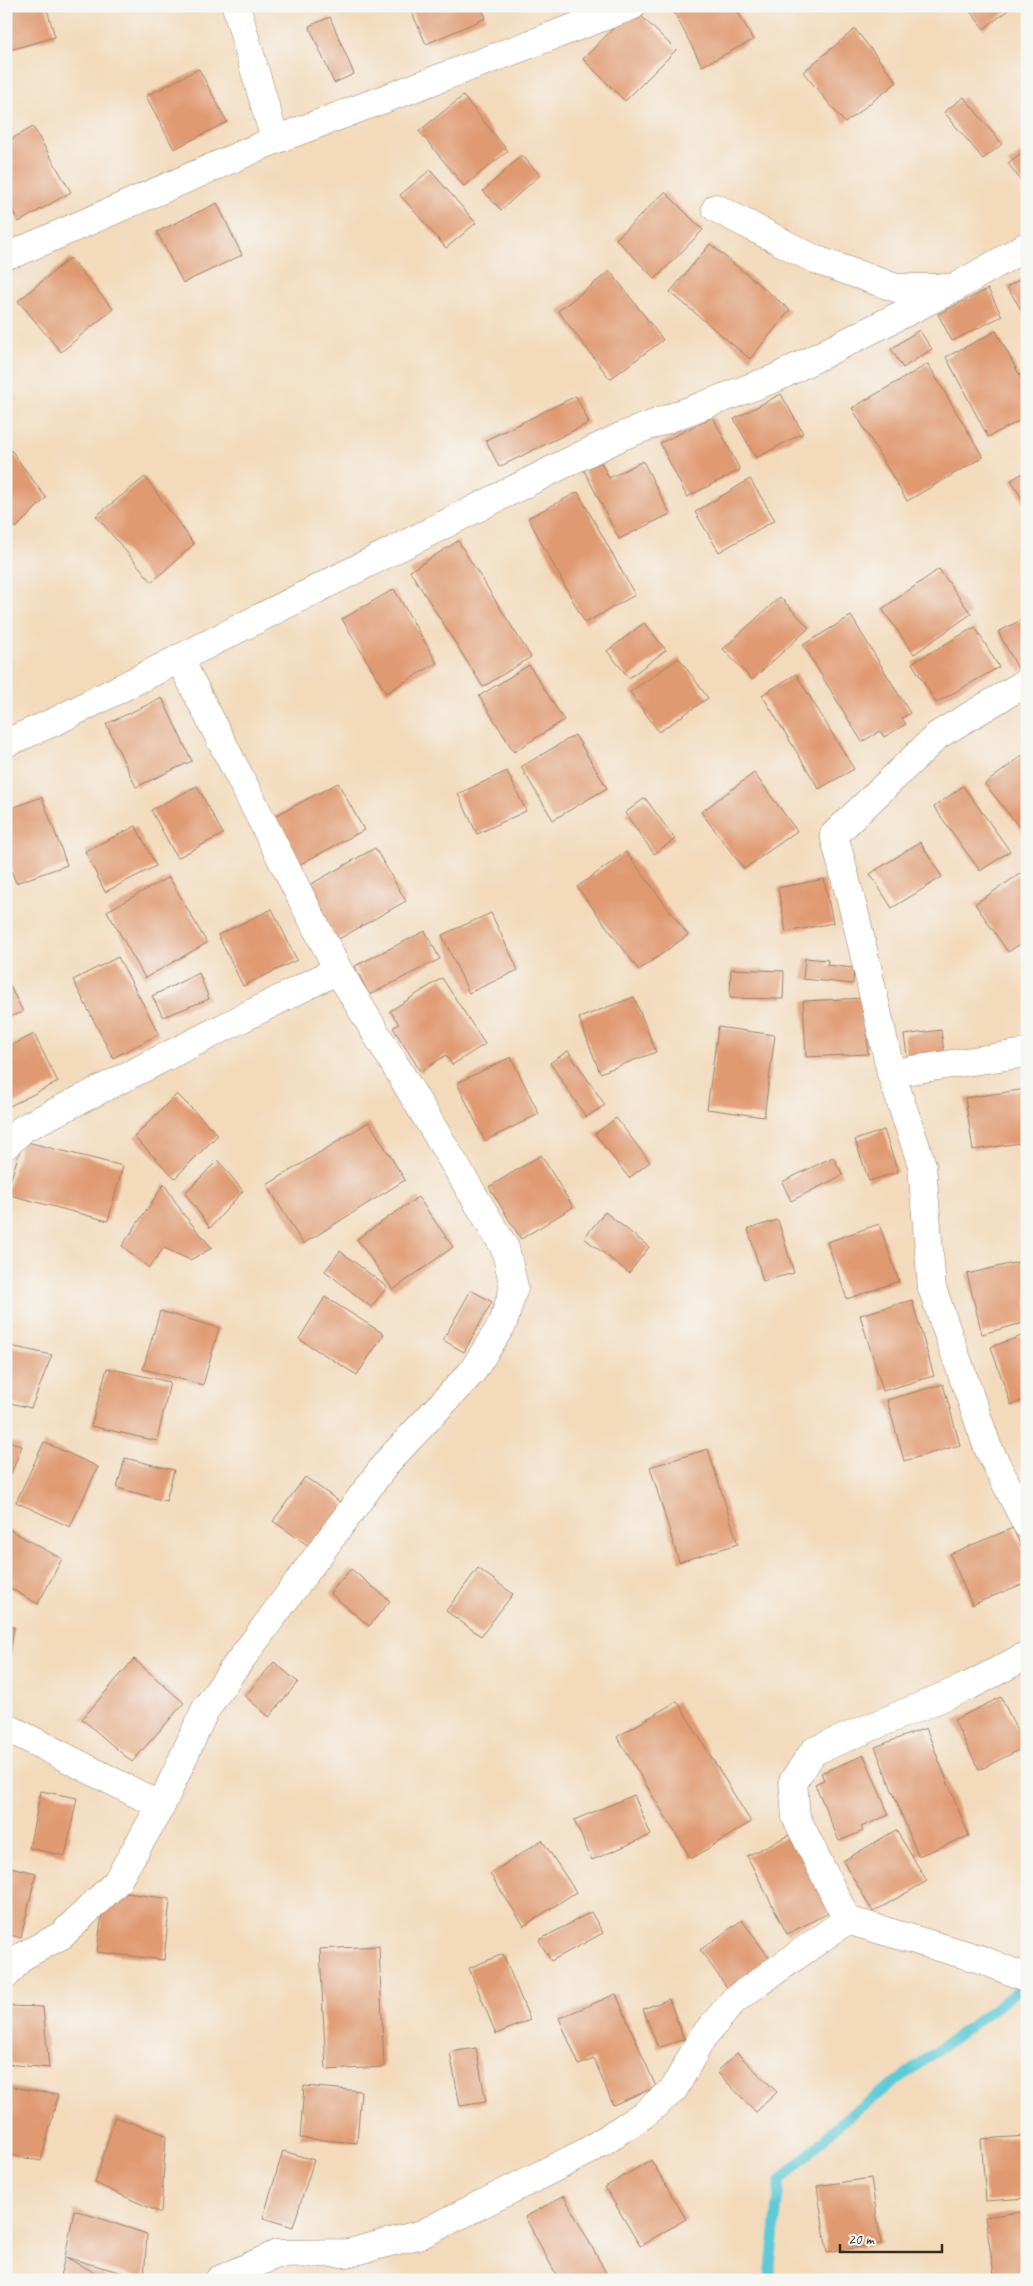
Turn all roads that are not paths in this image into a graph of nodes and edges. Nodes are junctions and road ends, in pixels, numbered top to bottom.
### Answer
1 (236, 6) edge
2 (632, 6) edge
3 (275, 140) junction
4 (716, 208) dead end
5 (1027, 246) edge
6 (6, 255) edge
7 (954, 288) junction
8 (179, 658) junction
9 (1027, 682) edge
10 (6, 743) edge
11 (338, 970) junction
12 (1027, 1053) edge
13 (891, 1073) junction
14 (6, 1145) edge
15 (1027, 1526) edge
16 (1027, 1654) edge
17 (6, 1727) edge
18 (162, 1806) junction
19 (847, 1920) junction
20 (6, 1975) edge
21 (1027, 1978) edge
22 (219, 2280) edge

1 - 3 street
2 - 3 street
3 - 6 street
4 - 7 street
5 - 7 street
7 - 8 street
8 - 10 street
8 - 11 street
9 - 13 street
11 - 14 street
11 - 18 street
12 - 13 street
13 - 15 street
16 - 19 street
17 - 18 street
18 - 20 street
19 - 21 street
19 - 22 street

